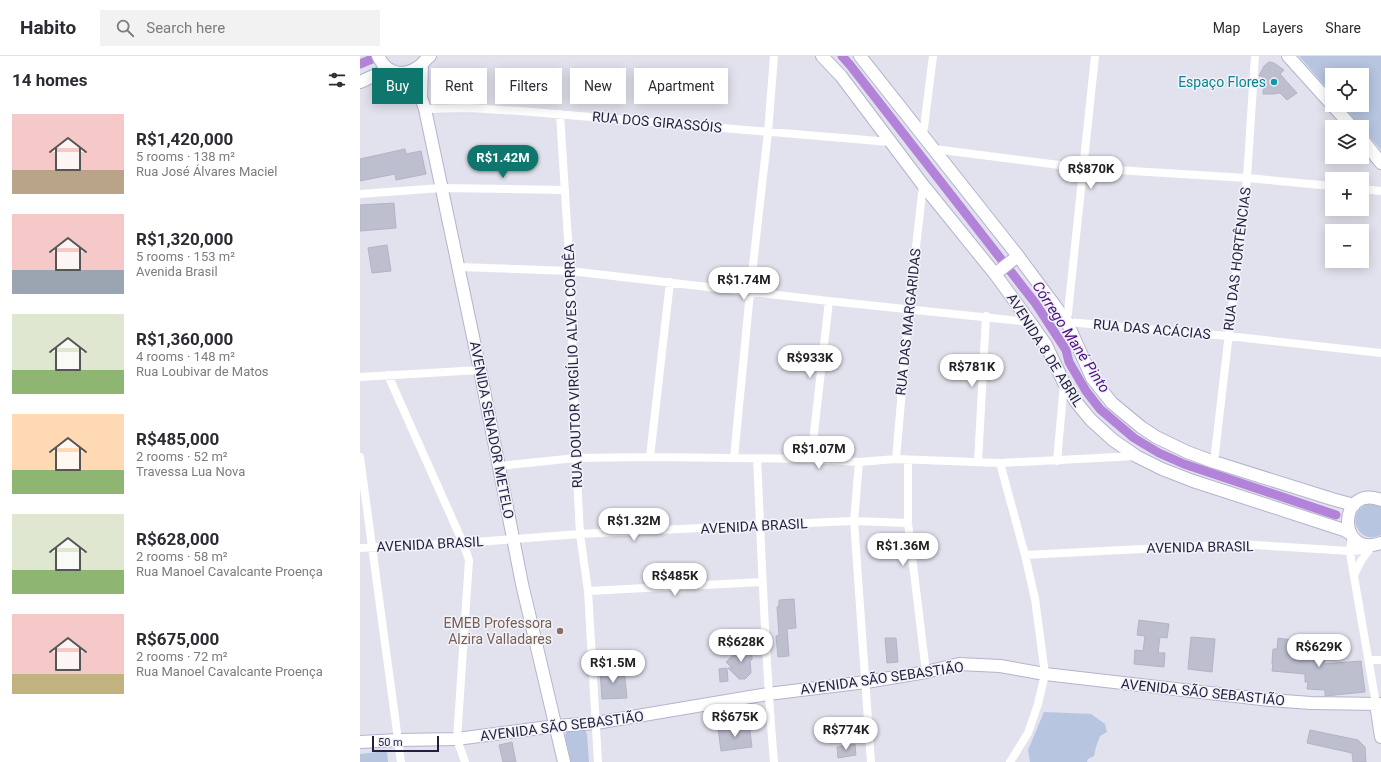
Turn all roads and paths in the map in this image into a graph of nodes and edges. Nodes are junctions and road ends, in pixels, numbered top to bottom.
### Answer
1 (378, 56) edge
2 (774, 56) edge
3 (822, 56) edge
4 (860, 56) edge
5 (933, 56) edge
6 (1095, 56) edge
7 (1255, 56) edge
8 (1288, 56) edge
9 (425, 59) edge
10 (388, 68) edge
11 (413, 68) edge
12 (372, 77) edge
13 (360, 82) edge
14 (423, 104) junction
15 (560, 114) junction
16 (1346, 120) edge
17 (768, 132) junction
18 (923, 135) junction
19 (890, 142) junction
20 (1369, 144) edge
21 (1369, 147) edge
22 (934, 148) junction
23 (1381, 155) edge
24 (1381, 163) edge
25 (1083, 168) junction
26 (1247, 178) junction
27 (923, 185) junction
28 (1325, 185) edge
29 (441, 188) junction
30 (565, 190) junction
31 (1369, 190) edge
32 (1381, 191) edge
33 (360, 194) edge
34 (1015, 258) junction
35 (459, 267) junction
36 (570, 272) junction
37 (999, 272) junction
38 (670, 282) junction
39 (750, 292) junction
40 (829, 301) junction
41 (909, 309) junction
42 (986, 316) junction
43 (1030, 322) junction
44 (1067, 322) junction
45 (1228, 336) junction
46 (1381, 353) edge
47 (480, 370) junction
48 (388, 375) junction
49 (360, 377) edge
50 (1064, 383) junction
51 (1136, 456) junction
52 (360, 457) edge
53 (650, 457) junction
54 (576, 458) junction
55 (734, 458) junction
56 (757, 459) junction
57 (811, 459) junction
58 (896, 459) junction
59 (908, 460) junction
60 (1058, 461) junction
61 (859, 462) junction
62 (978, 462) junction
63 (1214, 462) junction
64 (1000, 463) junction
65 (499, 466) junction
66 (1381, 489) edge
67 (1375, 499) edge
68 (1354, 505) junction
69 (854, 521) junction
70 (908, 523) junction
71 (760, 525) junction
72 (580, 534) junction
73 (1351, 535) junction
74 (513, 540) junction
75 (463, 544) junction
76 (1377, 544) edge
77 (372, 547) junction
78 (360, 548) edge
79 (1350, 551) junction
80 (1025, 555) junction
81 (1354, 576) junction
82 (762, 582) junction
83 (588, 591) junction
84 (1369, 660) junction
85 (1381, 660) edge
86 (926, 672) junction
87 (1045, 674) junction
88 (866, 682) junction
89 (768, 694) junction
90 (1378, 704) edge
91 (596, 723) junction
92 (556, 726) junction
93 (1381, 737) edge
94 (457, 739) junction
95 (398, 740) junction
96 (360, 742) edge
97 (401, 762) edge
98 (465, 762) edge
99 (564, 762) edge
100 (598, 762) edge
101 (774, 762) edge
102 (871, 762) edge
103 (1010, 762) edge

1 - 10 main road
2 - 17 street
3 - 19 main road, AVENIDA 8 DE ABRIL
4 - 18 main road, AVENIDA 8 DE ABRIL
5 - 18 street
6 - 25 street
7 - 26 street, RUA DAS HORTÊNCIAS
8 - 16 main road
9 - 11 main road
9 - 14 main road, AVENIDA SENADOR METELO
12 - 13 main road
14 - 15 street, RUA DOS GIRASSÓIS
14 - 29 main road, AVENIDA SENADOR METELO
15 - 17 street, RUA DOS GIRASSÓIS
15 - 30 street, RUA DOUTOR VIRGÍLIO ALVES CORRÊA
17 - 19 street, RUA DOS GIRASSÓIS
17 - 39 street
18 - 22 main road, AVENIDA 8 DE ABRIL
19 - 27 main road, AVENIDA 8 DE ABRIL
20 - 23 main road
21 - 24 main road
22 - 25 street
22 - 34 main road, AVENIDA 8 DE ABRIL
25 - 26 street
25 - 44 street
26 - 28 street
26 - 45 street, RUA DAS HORTÊNCIAS
27 - 37 main road, AVENIDA 8 DE ABRIL
27 - 41 street, RUA DAS MARGARIDAS
29 - 30 street
29 - 33 street
29 - 35 main road, AVENIDA SENADOR METELO
30 - 36 street, RUA DOUTOR VIRGÍLIO ALVES CORRÊA
31 - 32 street
34 - 37 main road
34 - 44 main road, AVENIDA 8 DE ABRIL
35 - 36 street
35 - 47 main road, AVENIDA SENADOR METELO
36 - 38 street
36 - 54 street, RUA DOUTOR VIRGÍLIO ALVES CORRÊA
37 - 43 main road, AVENIDA 8 DE ABRIL
38 - 39 street
38 - 53 street
39 - 40 street
39 - 55 street
40 - 41 street
40 - 57 street
41 - 42 street
41 - 58 street, RUA DAS MARGARIDAS
42 - 43 street
42 - 62 street
43 - 50 main road, AVENIDA 8 DE ABRIL
44 - 45 street, RUA DAS ACÁCIAS
44 - 63 main road, AVENIDA 8 DE ABRIL
45 - 46 street, RUA DAS ACÁCIAS
45 - 63 street, RUA DAS HORTÊNCIAS
47 - 48 street
47 - 65 main road, AVENIDA SENADOR METELO
48 - 49 street
48 - 75 street
50 - 51 main road, AVENIDA 8 DE ABRIL
50 - 60 street
51 - 60 street
51 - 73 main road, AVENIDA 8 DE ABRIL
52 - 77 street
53 - 54 street
53 - 55 street
54 - 65 street
54 - 72 street, RUA DOUTOR VIRGÍLIO ALVES CORRÊA
55 - 56 street
56 - 57 street
56 - 71 street
57 - 61 street
58 - 59 street
58 - 61 street
59 - 62 street
59 - 70 street
60 - 64 street
61 - 69 street
62 - 64 street
63 - 68 main road, AVENIDA 8 DE ABRIL
64 - 80 street
65 - 74 main road, AVENIDA SENADOR METELO
66 - 67 main road
67 - 68 main road
68 - 73 main road
69 - 70 street, AVENIDA BRASIL
69 - 71 street, AVENIDA BRASIL
69 - 88 street
70 - 86 street
71 - 72 street, AVENIDA BRASIL
71 - 82 street
72 - 74 street, AVENIDA BRASIL
72 - 83 street, RUA DOUTOR VIRGÍLIO ALVES CORRÊA
73 - 76 main road, AVENIDA 8 DE ABRIL
73 - 79 street
74 - 75 street, AVENIDA BRASIL
74 - 92 main road, AVENIDA SENADOR METELO
75 - 77 street, AVENIDA BRASIL
75 - 94 street
76 - 79 street, AVENIDA BRASIL
76 - 81 street
77 - 78 street, AVENIDA BRASIL
77 - 95 street
79 - 80 street, AVENIDA BRASIL
79 - 81 street
80 - 87 street
81 - 84 street
82 - 83 street
82 - 89 street
83 - 91 street, RUA DOUTOR VIRGÍLIO ALVES CORRÊA
84 - 85 street
84 - 90 street
86 - 87 main road, AVENIDA SÃO SEBASTIÃO
86 - 88 main road, AVENIDA SÃO SEBASTIÃO
87 - 90 main road, AVENIDA SÃO SEBASTIÃO
87 - 103 street
88 - 89 main road, AVENIDA SÃO SEBASTIÃO
88 - 102 street
89 - 91 main road, AVENIDA SÃO SEBASTIÃO
89 - 101 street
90 - 93 main road
91 - 92 main road, AVENIDA SÃO SEBASTIÃO
91 - 100 street, RUA DOUTOR VIRGÍLIO ALVES CORRÊA
92 - 94 main road, AVENIDA SÃO SEBASTIÃO
92 - 99 main road, AVENIDA SENADOR METELO
94 - 95 main road, AVENIDA SÃO SEBASTIÃO
94 - 98 street
95 - 96 main road, AVENIDA SÃO SEBASTIÃO
95 - 97 street

